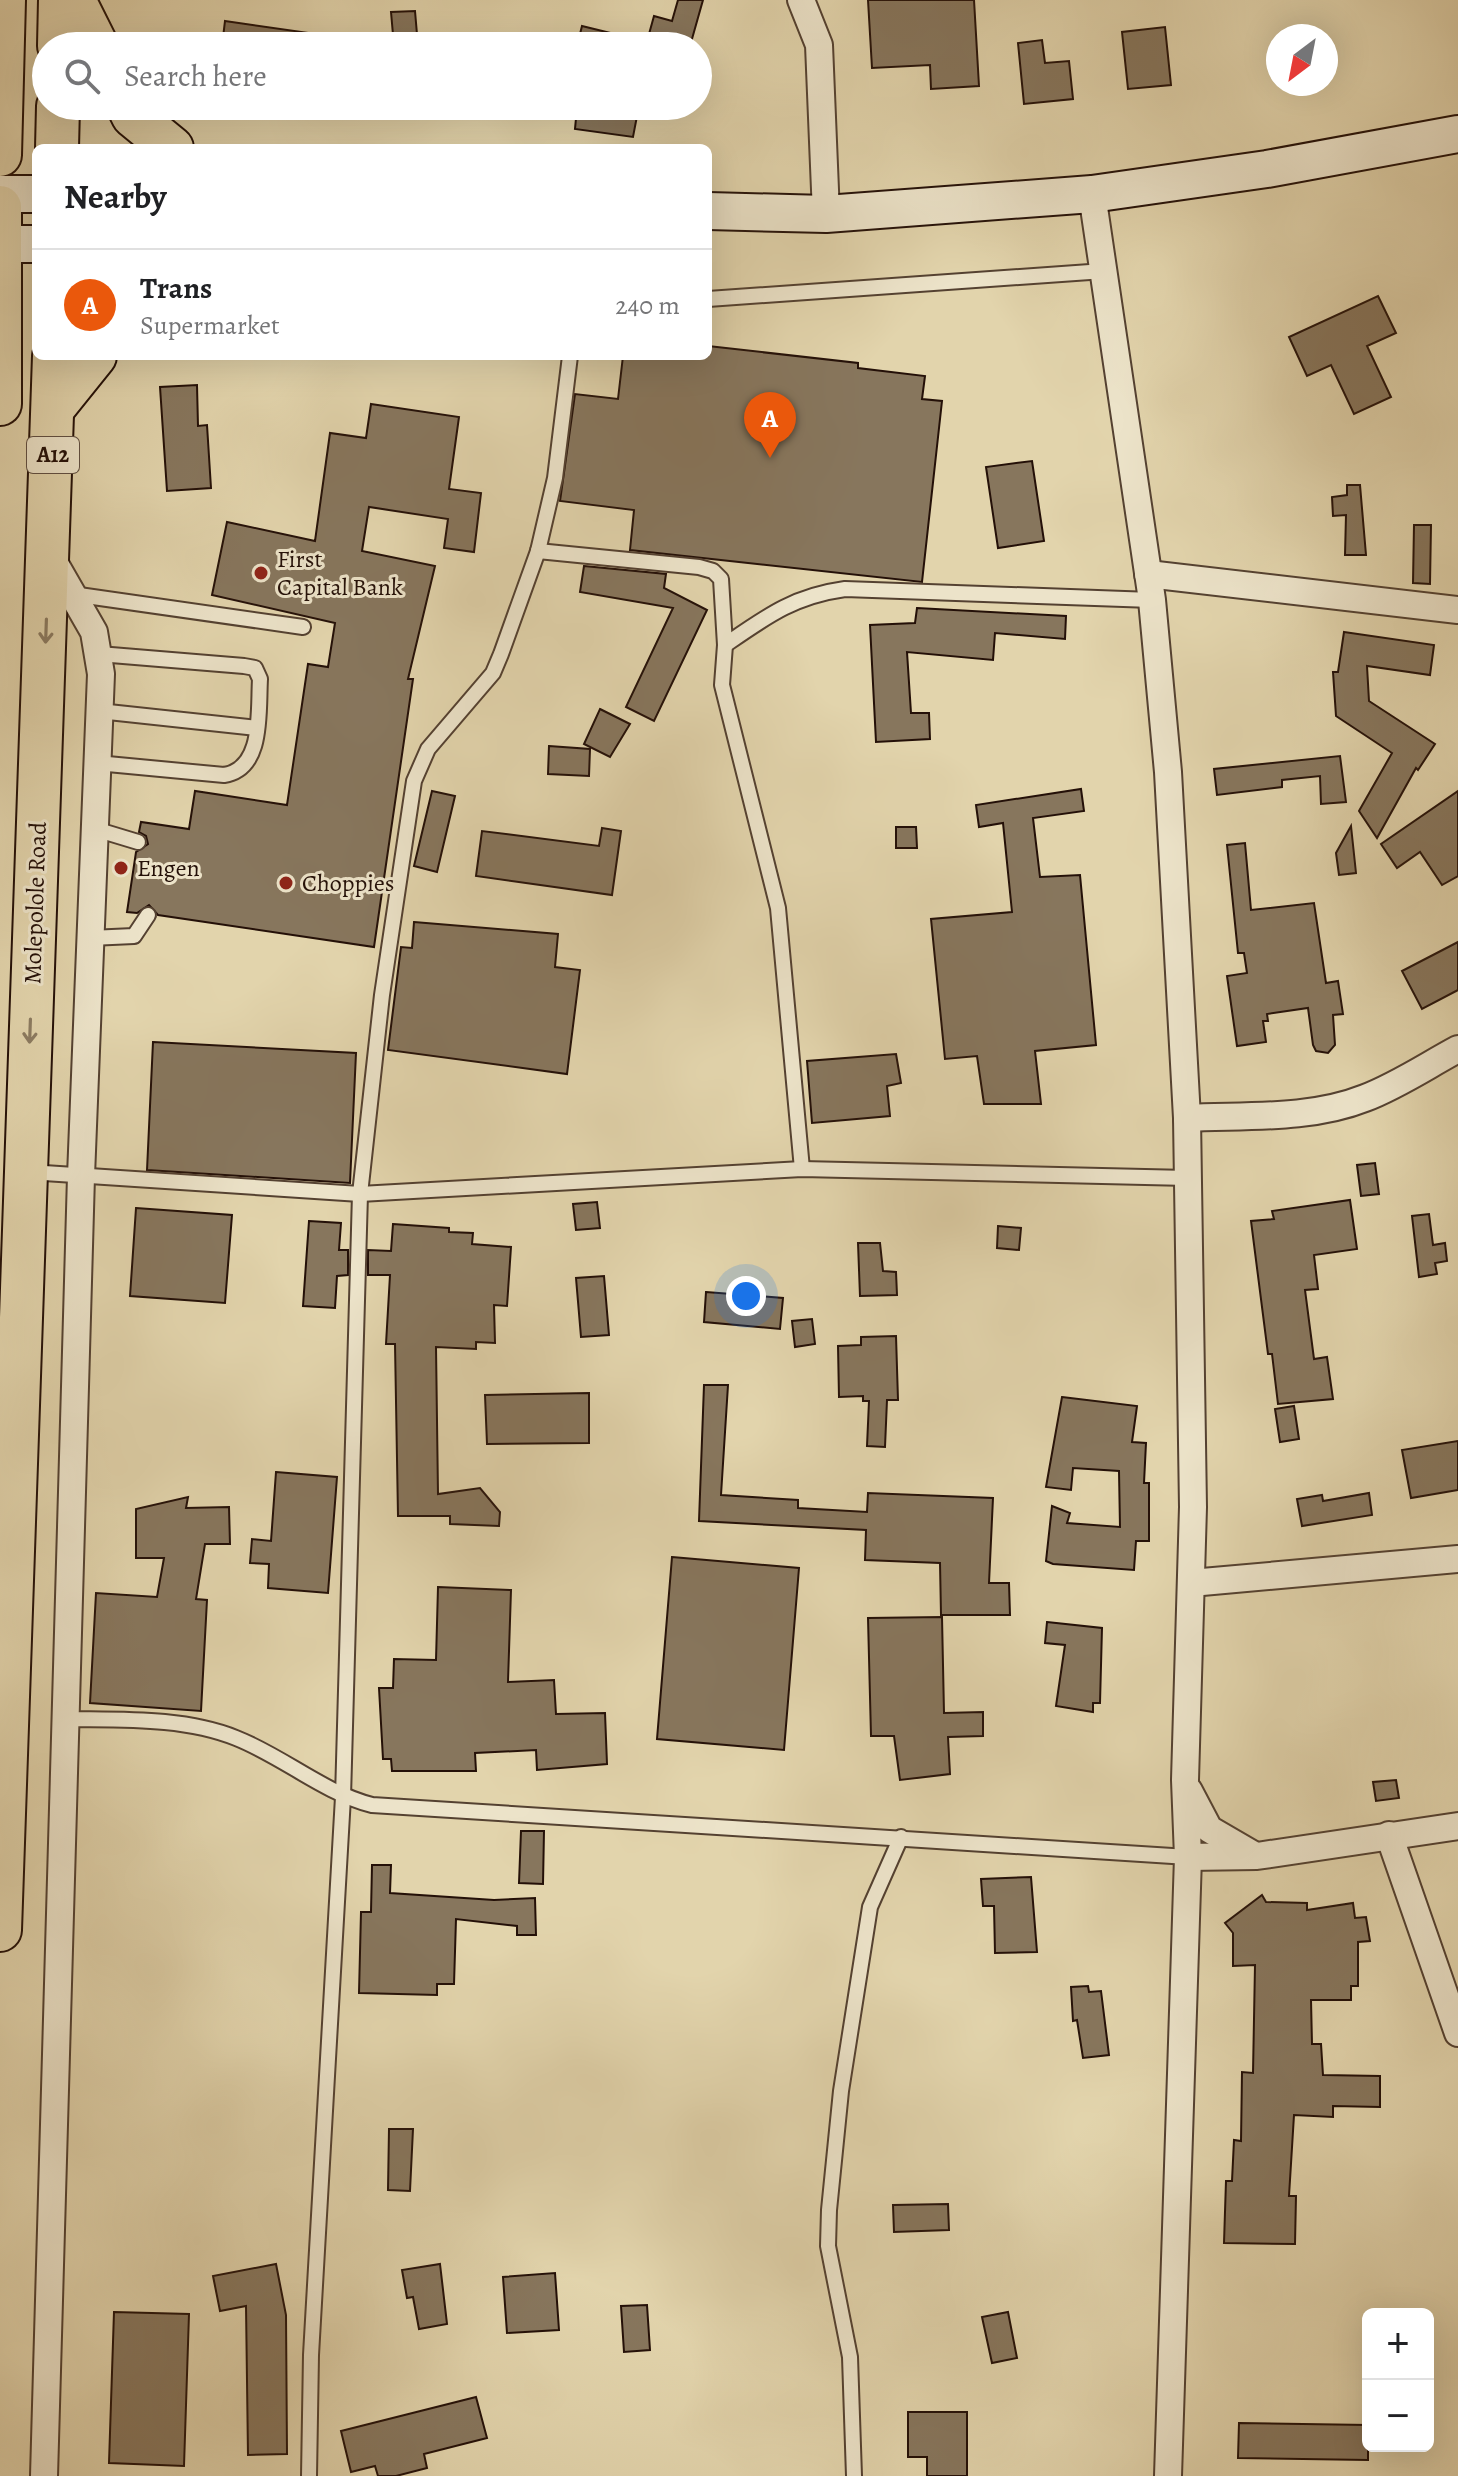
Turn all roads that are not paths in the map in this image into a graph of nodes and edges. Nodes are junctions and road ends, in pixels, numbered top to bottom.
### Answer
1 (60, 0) edge
2 (74, 0) edge
3 (801, 0) edge
4 (3, 6) edge
5 (59, 32) edge
6 (90, 32) edge
7 (58, 120) edge
8 (138, 120) edge
9 (1458, 134) edge
10 (57, 144) edge
11 (167, 144) edge
12 (0, 155) edge
13 (0, 194) edge
14 (32, 194) edge
15 (1092, 194) junction
16 (826, 214) junction
17 (715, 215) edge
18 (10, 235) edge
19 (1104, 271) junction
20 (712, 299) edge
21 (54, 360) edge
22 (92, 360) edge
23 (570, 360) edge
24 (0, 404) edge
25 (54, 407) junction
26 (538, 551) junction
27 (49, 553) junction
28 (1148, 574) junction
29 (72, 594) junction
30 (1152, 600) junction
31 (1458, 610) edge
32 (303, 627) dead end
33 (725, 645) junction
34 (99, 654) junction
35 (99, 711) junction
36 (257, 728) junction
37 (97, 763) junction
38 (95, 829) junction
39 (138, 842) dead end
40 (148, 915) dead end
41 (90, 938) junction
42 (1458, 1049) edge
43 (1187, 1118) junction
44 (802, 1169) junction
45 (25, 1171) junction
46 (81, 1176) junction
47 (1188, 1178) junction
48 (360, 1194) junction
49 (8, 1419) edge
50 (1458, 1559) edge
51 (1191, 1583) junction
52 (66, 1719) junction
53 (1185, 1780) junction
54 (343, 1797) junction
55 (1458, 1826) edge
56 (1389, 1835) junction
57 (901, 1837) junction
58 (1257, 1856) junction
59 (1188, 1857) junction
60 (0, 1930) edge
61 (1458, 2033) edge
62 (44, 2476) edge
63 (309, 2476) edge
64 (854, 2476) edge
65 (1168, 2476) edge

1 - 5 main road
2 - 6 main road
3 - 16 street
4 - 12 main road
7 - 10 main road
8 - 11 main road
9 - 15 main road
13 - 14 main road
15 - 16 main road
15 - 19 street
16 - 17 main road
18 - 24 main road
19 - 20 lane
19 - 28 street
21 - 25 main road, Molepolole Road / A12
22 - 25 main road
23 - 26 lane
25 - 27 main road, Molepolole Road / A12
26 - 33 lane
26 - 48 lane
27 - 29 street
27 -> 45 main road, Molepolole Road / A12
28 - 30 street
28 - 31 street
29 - 32 lane
29 - 34 street
30 - 33 lane
30 - 43 street
33 - 44 lane
34 - 35 street
34 - 36 lane
35 - 36 lane
35 - 37 street
36 - 37 lane
37 - 38 street
38 - 39 lane
38 - 41 street
40 - 41 lane
41 - 46 street
42 - 43 street
43 - 47 street
44 - 47 lane
44 - 48 lane
45 - 46 lane
45 - 49 main road, Molepolole Road / A12
46 - 48 lane
46 - 52 street
47 - 51 street
48 - 54 lane
49 - 60 main road, Molepolole Road / A12
50 - 51 street
51 - 53 street
52 - 54 lane
52 - 62 street
53 - 58 street
53 - 59 street
54 - 57 lane
54 - 63 lane
55 - 56 street
56 - 58 street
56 - 61 street
57 - 59 lane
57 - 64 lane
58 - 59 street
59 - 65 street

